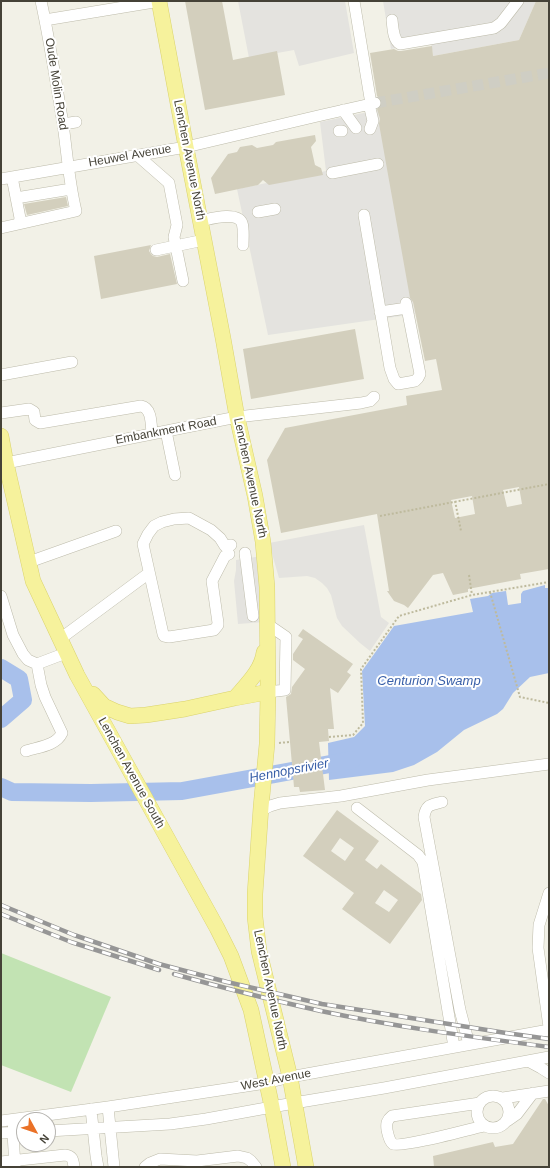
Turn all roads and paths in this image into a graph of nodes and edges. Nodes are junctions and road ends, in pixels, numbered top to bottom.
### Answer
1 (42, 1) edge
2 (160, 1) edge
3 (354, 1) edge
4 (518, 1) edge
5 (45, 20) junction
6 (392, 20) dead end
7 (372, 104) junction
8 (343, 110) junction
9 (76, 122) dead end
10 (63, 124) junction
11 (356, 128) dead end
12 (370, 129) dead end
13 (186, 147) junction
14 (137, 155) junction
15 (378, 164) dead end
16 (69, 166) junction
17 (332, 173) dead end
18 (12, 177) junction
19 (1, 179) edge
20 (71, 189) junction
21 (16, 198) junction
22 (275, 209) dead end
23 (258, 212) dead end
24 (364, 215) dead end
25 (200, 221) junction
26 (19, 224) junction
27 (1, 228) edge
28 (204, 240) junction
29 (243, 245) dead end
30 (177, 246) junction
31 (156, 250) dead end
32 (183, 281) dead end
33 (380, 312) junction
34 (72, 362) dead end
35 (1, 375) edge
36 (374, 397) dead end
37 (1, 413) edge
38 (237, 417) junction
39 (166, 431) junction
40 (152, 434) junction
41 (1, 436) edge
42 (5, 469) edge
43 (175, 475) dead end
44 (549, 484) edge
45 (455, 501) junction
46 (380, 516) dead end
47 (116, 531) dead end
48 (461, 531) dead end
49 (245, 553) dead end
50 (29, 562) junction
51 (149, 573) junction
52 (469, 575) dead end
53 (549, 582) edge
54 (490, 592) junction
55 (472, 594) junction
56 (1, 596) edge
57 (253, 616) dead end
58 (267, 624) junction
59 (63, 646) junction
60 (37, 664) junction
61 (77, 675) junction
62 (268, 692) junction
63 (235, 698) junction
64 (549, 703) edge
65 (329, 737) dead end
66 (26, 751) dead end
67 (549, 764) edge
68 (442, 802) dead end
69 (357, 808) dead end
70 (261, 809) junction
71 (549, 893) edge
72 (547, 1000) edge
73 (549, 1028) edge
74 (469, 1044) junction
75 (454, 1047) junction
76 (549, 1057) edge
77 (528, 1061) junction
78 (549, 1073) edge
79 (290, 1078) junction
80 (266, 1083) junction
81 (549, 1091) edge
82 (533, 1093) junction
83 (503, 1098) junction
84 (294, 1103) junction
85 (480, 1103) junction
86 (108, 1107) junction
87 (272, 1107) junction
88 (91, 1109) junction
89 (14, 1120) junction
90 (1, 1121) edge
91 (507, 1121) junction
92 (16, 1125) edge
93 (484, 1126) junction
94 (110, 1127) junction
95 (93, 1128) junction
96 (56, 1130) edge
97 (16, 1133) edge
98 (1, 1134) edge
99 (17, 1152) edge
100 (1, 1162) edge
101 (15, 1164) edge
102 (74, 1167) edge
103 (98, 1167) edge
104 (114, 1167) edge
105 (145, 1167) edge
106 (256, 1167) edge
107 (283, 1167) edge
108 (306, 1167) edge

1 - 5 street, Oude Molin Road
2 - 5 street
2 - 13 main road, Lenchen Avenue North
3 - 7 street
4 - 6 street
5 - 10 street, Oude Molin Road
7 - 8 street, Heuwel Avenue
7 - 12 street
8 - 11 street
8 - 13 street, Heuwel Avenue
9 - 10 street
10 - 16 street, Oude Molin Road
13 - 14 street, Heuwel Avenue
13 - 25 main road, Lenchen Avenue North
14 - 16 street, Heuwel Avenue
14 - 30 street
15 - 17 street
16 - 18 street, Heuwel Avenue
16 - 20 street, Oude Molin Road
18 - 19 street, Heuwel Avenue
18 - 21 street
20 - 21 street
20 - 26 street, Oude Molin Road
21 - 26 street
22 - 23 street
24 - 33 street
25 - 28 main road, Lenchen Avenue North
25 - 29 street
26 - 27 street
28 - 30 street
28 - 38 main road, Lenchen Avenue North
30 - 31 street
30 - 32 street
33 - 33 street
34 - 35 street
36 - 38 street, Embankment Road
37 - 40 street
38 - 39 street, Embankment Road
38 - 58 main road, Lenchen Avenue North
39 - 40 street, Embankment Road
39 - 43 street
40 - 42 street, Embankment Road
41 - 42 main road, Lenchen Avenue South
42 - 50 main road, Lenchen Avenue South
44 - 45 path
45 - 46 path
45 - 48 path
47 - 50 street
49 - 57 street
50 - 59 main road, Lenchen Avenue South
51 - 51 street
51 - 59 street
52 - 55 path
53 - 54 path
54 - 55 path
54 - 64 path
55 - 65 path
56 - 60 street
58 - 62 main road, Lenchen Avenue North
58 - 63 main road
59 - 60 street
59 - 61 main road, Lenchen Avenue South
60 - 66 street
61 - 63 main road
61 - 80 main road, Lenchen Avenue South
62 - 63 main road
62 - 70 main road, Lenchen Avenue North
67 - 70 street
68 - 74 street
69 - 75 street
70 - 79 main road, Lenchen Avenue North
71 - 72 street
72 - 73 street
73 - 74 street, West Avenue
74 - 75 street, West Avenue
75 - 79 street, West Avenue
76 - 77 street
77 - 78 street
77 - 84 street
79 - 80 street, West Avenue
79 - 84 main road, Lenchen Avenue North
80 - 86 street, West Avenue
80 - 87 main road, Lenchen Avenue South
81 - 82 street
82 - 83 street
82 - 91 street
83 - 85 street
83 - 91 street
84 - 87 street
84 - 108 main road, Lenchen Avenue North
85 - 93 street
85 - 93 street
86 - 88 street, West Avenue
86 - 94 street
87 - 94 street
87 - 107 main road, Lenchen Avenue South
88 - 89 street, West Avenue
88 - 95 street
89 - 90 street, West Avenue
89 - 92 street
91 - 93 street
94 - 95 street
94 - 104 street
95 - 96 street
95 - 103 street
97 - 98 street
99 - 101 street
100 - 101 street
101 - 102 street
105 - 106 street

